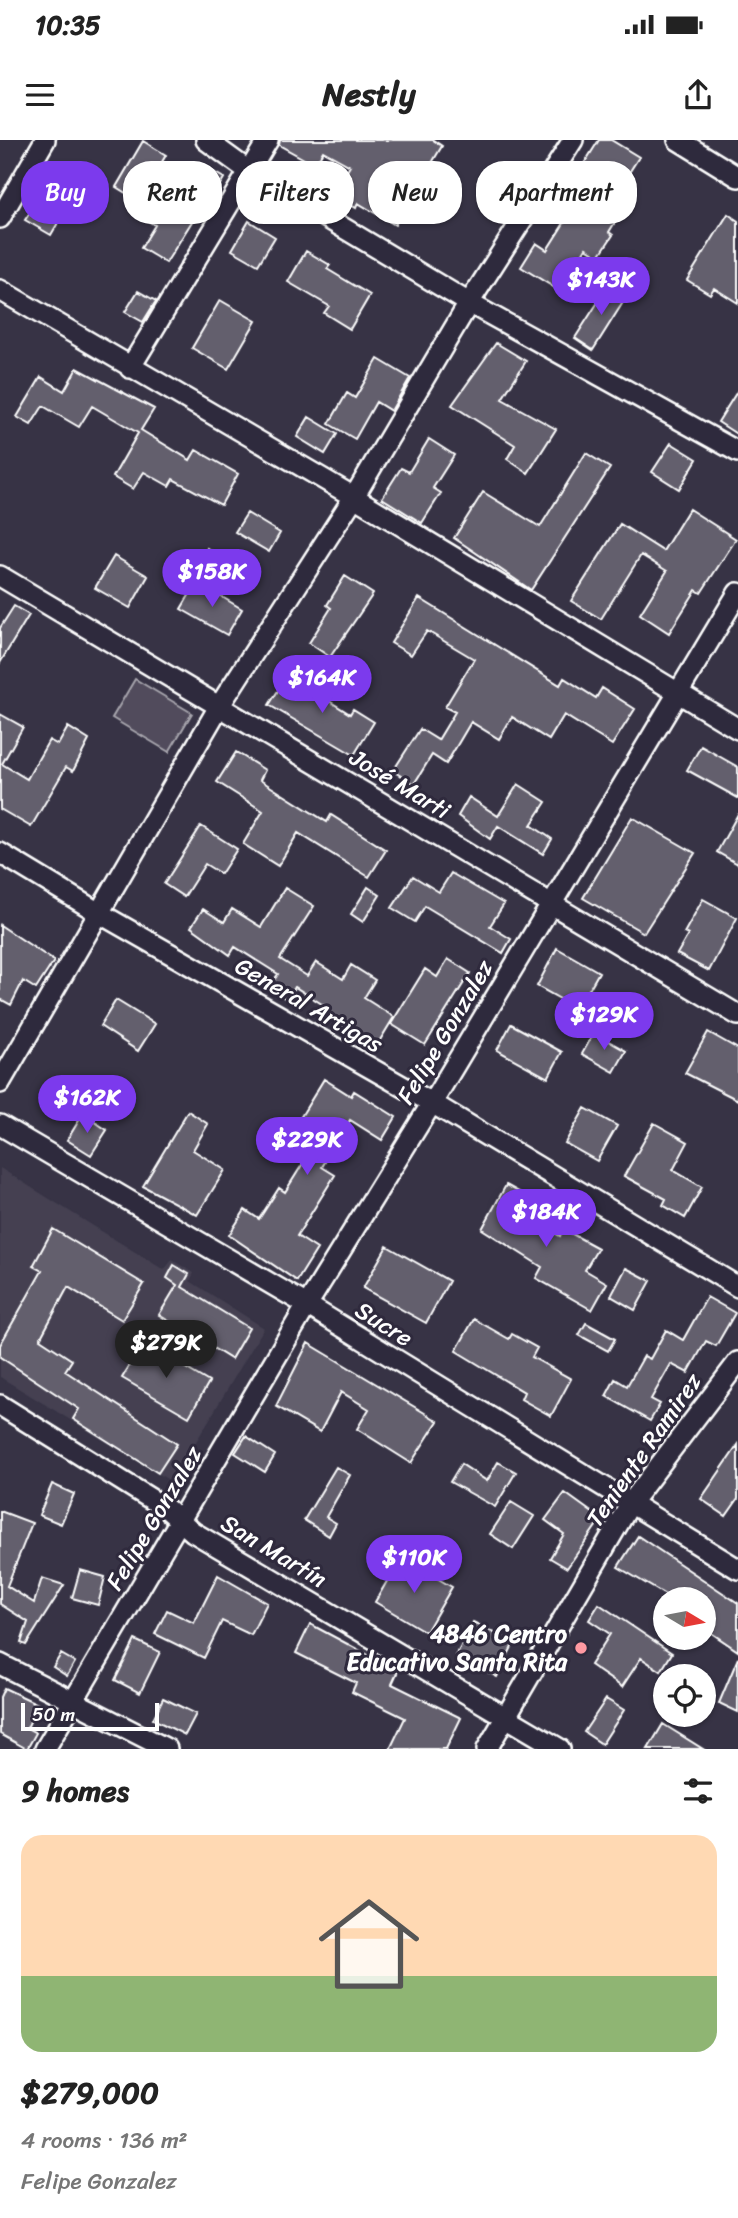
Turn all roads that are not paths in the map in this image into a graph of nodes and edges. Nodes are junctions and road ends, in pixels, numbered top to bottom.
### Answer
1 (45, 140) edge
2 (206, 140) edge
3 (268, 140) edge
4 (573, 140) edge
5 (678, 140) edge
6 (256, 161) edge
7 (236, 162) edge
8 (738, 177) edge
9 (236, 195) edge
10 (0, 218) edge
11 (337, 224) edge
12 (0, 290) edge
13 (469, 303) junction
14 (130, 368) junction
15 (738, 452) edge
16 (354, 497) junction
17 (0, 576) edge
18 (738, 593) edge
19 (677, 692) junction
20 (220, 705) junction
21 (738, 729) edge
22 (0, 853) edge
23 (550, 903) junction
24 (99, 913) junction
25 (738, 1015) edge
26 (0, 1083) edge
27 (432, 1103) junction
28 (0, 1125) edge
29 (738, 1287) edge
30 (307, 1305) junction
31 (738, 1362) edge
32 (0, 1405) edge
33 (630, 1504) junction
34 (181, 1521) junction
35 (738, 1569) edge
36 (0, 1664) edge
37 (72, 1701) junction
38 (506, 1717) junction
39 (45, 1749) edge
40 (167, 1749) edge
41 (487, 1749) edge
42 (559, 1749) edge

1 - 10 street
2 - 7 street
3 - 6 street
4 - 13 street
5 - 8 street
9 - 14 street
11 - 13 street
12 - 14 street
13 - 15 street
13 - 16 street
14 - 16 street
16 - 19 street
16 - 20 street
17 - 20 street, José Marti
18 - 19 street, Felipe Gonzalez
19 - 21 street
19 - 23 street, Felipe Gonzalez
20 - 23 street, José Marti
20 - 24 street
22 - 24 street, General Artigas
23 - 25 street, José Marti
23 - 27 street, Felipe Gonzalez
24 - 26 street
24 - 27 street, General Artigas
27 - 29 street, General Artigas
27 - 30 street, Felipe Gonzalez
28 - 30 street, Sucre
30 - 33 street, Sucre
30 - 34 street, Felipe Gonzalez
31 - 33 street, Teniente Ramirez
32 - 34 street, San Martín
33 - 35 street, Sucre
33 - 38 street, Teniente Ramirez
34 - 37 street, Felipe Gonzalez
34 - 38 street, San Martín
36 - 37 street
37 - 39 street, Felipe Gonzalez
37 - 40 street
38 - 41 street, Teniente Ramirez
38 - 42 street, San Martín

